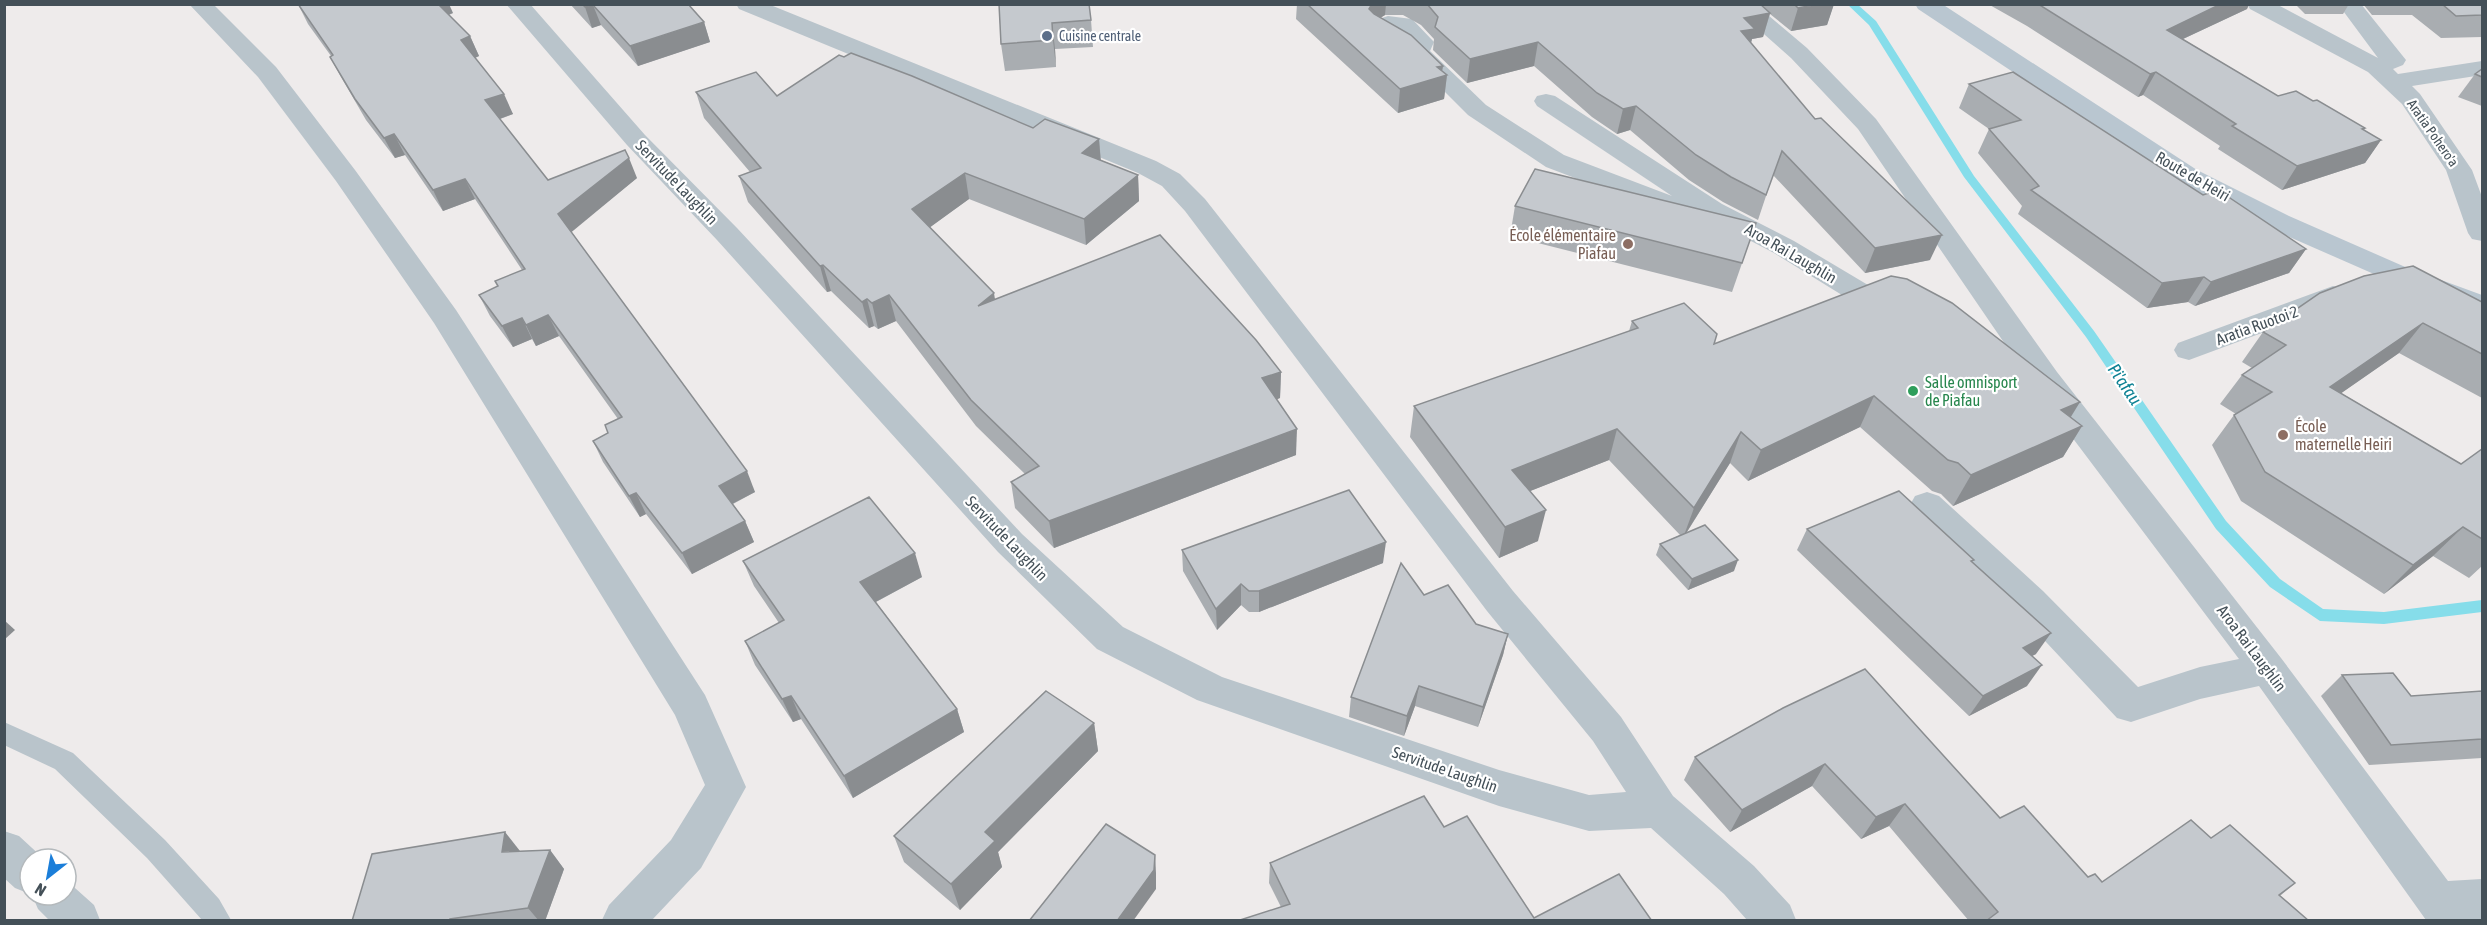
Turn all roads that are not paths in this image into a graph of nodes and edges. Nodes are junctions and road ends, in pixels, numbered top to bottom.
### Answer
1 (200, 4) edge
2 (517, 4) edge
3 (747, 4) edge
4 (1741, 4) edge
5 (1926, 4) edge
6 (2258, 4) edge
7 (2349, 4) edge
8 (1418, 52) edge
9 (2482, 68) edge
10 (2385, 75) junction
11 (1546, 101) dead end
12 (2471, 171) edge
13 (2482, 233) edge
14 (1784, 247) junction
15 (2393, 272) junction
16 (2482, 306) edge
17 (1926, 312) edge
18 (2189, 350) dead end
19 (1996, 352) edge
20 (2046, 380) junction
21 (1927, 505) dead end
22 (2268, 669) junction
23 (4, 733) edge
24 (1659, 809) junction
25 (4, 850) edge
26 (18, 863) edge
27 (2482, 899) edge
28 (65, 907) edge
29 (2444, 911) edge
30 (79, 921) edge
31 (217, 921) edge
32 (624, 921) edge
33 (1775, 921) edge

1 - 32 street
2 - 24 street, Servitude Laughlin
3 - 24 street
4 - 20 street, Aroa Rai Laughlin
5 - 15 main road, Route de Heiri
6 - 10 street, Aratia Pohero'a
7 - 10 street
8 - 14 street
9 - 10 street
10 - 12 street, Aratia Pohero'a
11 - 14 street, Aroa Rai Laughlin
12 - 13 street, Aratia Pohero'a
14 - 17 street, Aroa Rai Laughlin
15 - 16 main road, Route de Heiri
15 - 18 street, Aratia Ruotoi 2
19 - 20 street, Aroa Rai Laughlin
20 - 22 street, Aroa Rai Laughlin
21 - 22 street
22 - 29 street, Aroa Rai Laughlin
23 - 31 lane
24 - 33 street
25 - 26 street
27 - 29 street
28 - 30 street

